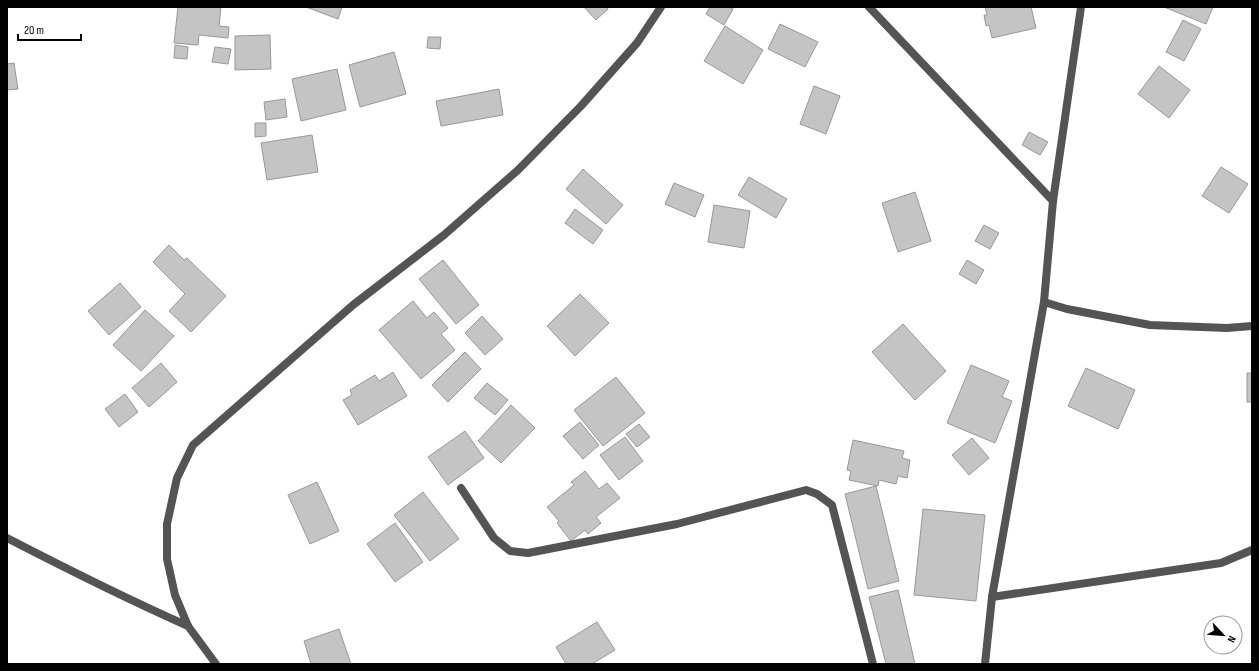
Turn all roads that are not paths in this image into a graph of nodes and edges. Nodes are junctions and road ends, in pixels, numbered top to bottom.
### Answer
1 (661, 7) edge
2 (869, 7) edge
3 (1081, 7) edge
4 (1054, 201) junction
5 (1044, 302) junction
6 (1252, 326) edge
7 (461, 488) dead end
8 (7, 538) edge
9 (1252, 550) edge
10 (992, 597) junction
11 (188, 626) junction
12 (216, 664) edge
13 (873, 664) edge
14 (985, 664) edge

1 - 11 street
2 - 4 street
3 - 4 street
4 - 5 street
5 - 6 street
5 - 10 street
7 - 13 street
8 - 11 street
9 - 10 street
10 - 14 street
11 - 12 street

